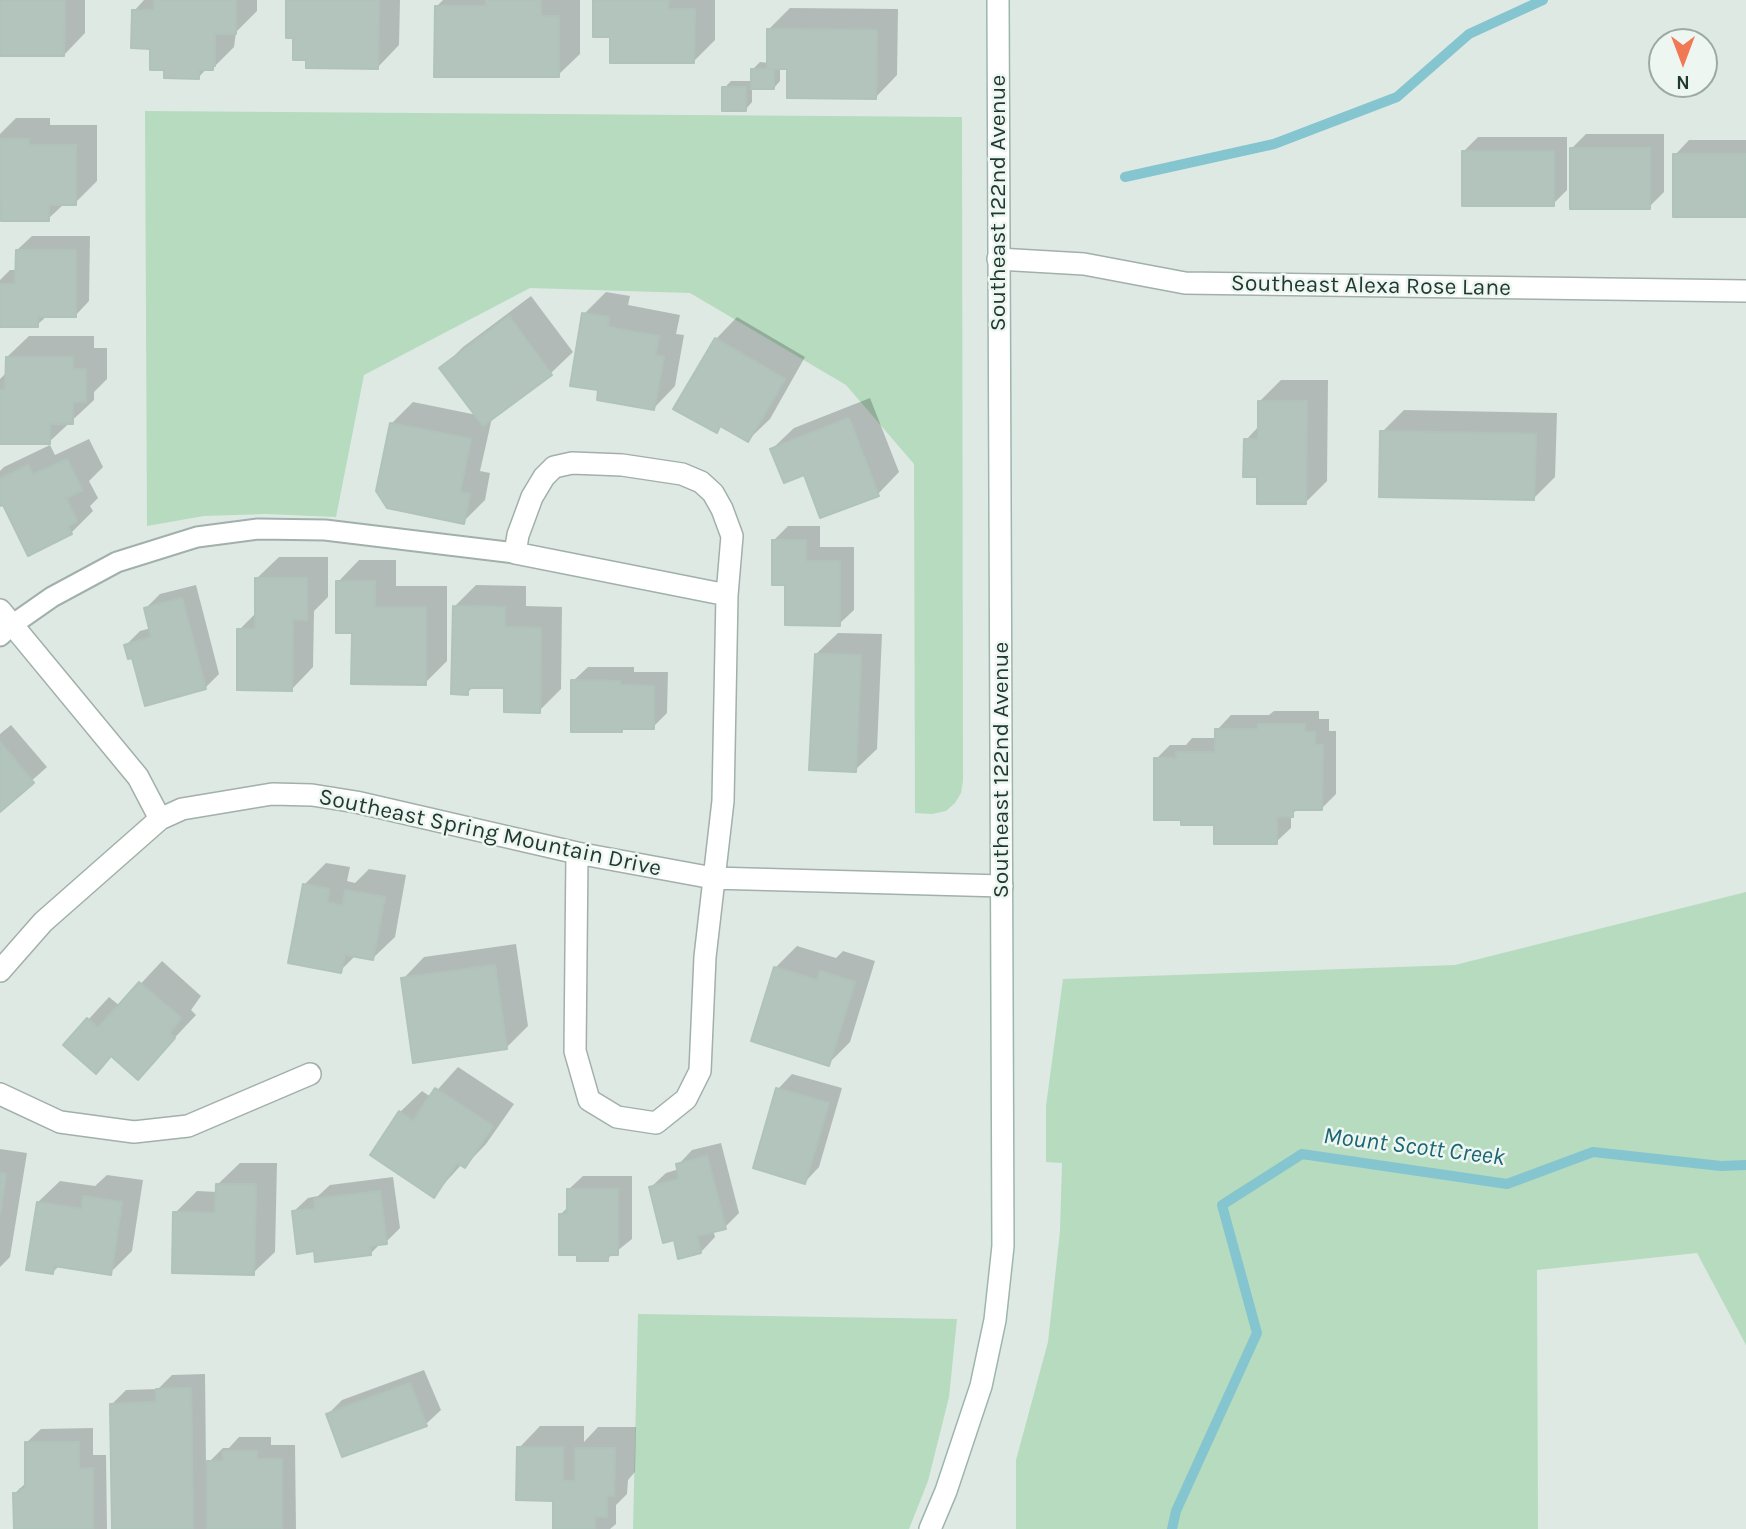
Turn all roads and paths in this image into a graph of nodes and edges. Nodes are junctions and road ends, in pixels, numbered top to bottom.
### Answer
1 (998, 0) edge
2 (998, 259) junction
3 (1746, 291) edge
4 (515, 553) junction
5 (727, 594) junction
6 (4, 624) edge
7 (160, 819) junction
8 (577, 853) junction
9 (713, 878) junction
10 (1002, 886) junction
11 (0, 971) edge
12 (310, 1074) dead end
13 (0, 1094) edge
14 (930, 1529) edge

1 - 2 street, Southeast 122nd Avenue
2 - 3 street, Southeast Alexa Rose Lane
2 - 10 street, Southeast 122nd Avenue
4 - 5 street
4 - 5 street
4 - 6 lane
5 - 9 street
6 - 7 street
7 - 8 street, Southeast Spring Mountain Drive
7 - 11 street, Southeast Spring Mountain Drive
8 - 9 street, Southeast Spring Mountain Drive
8 - 9 street
9 - 10 street, Southeast Spring Mountain Drive
10 - 14 street, Southeast 122nd Avenue
12 - 13 street

